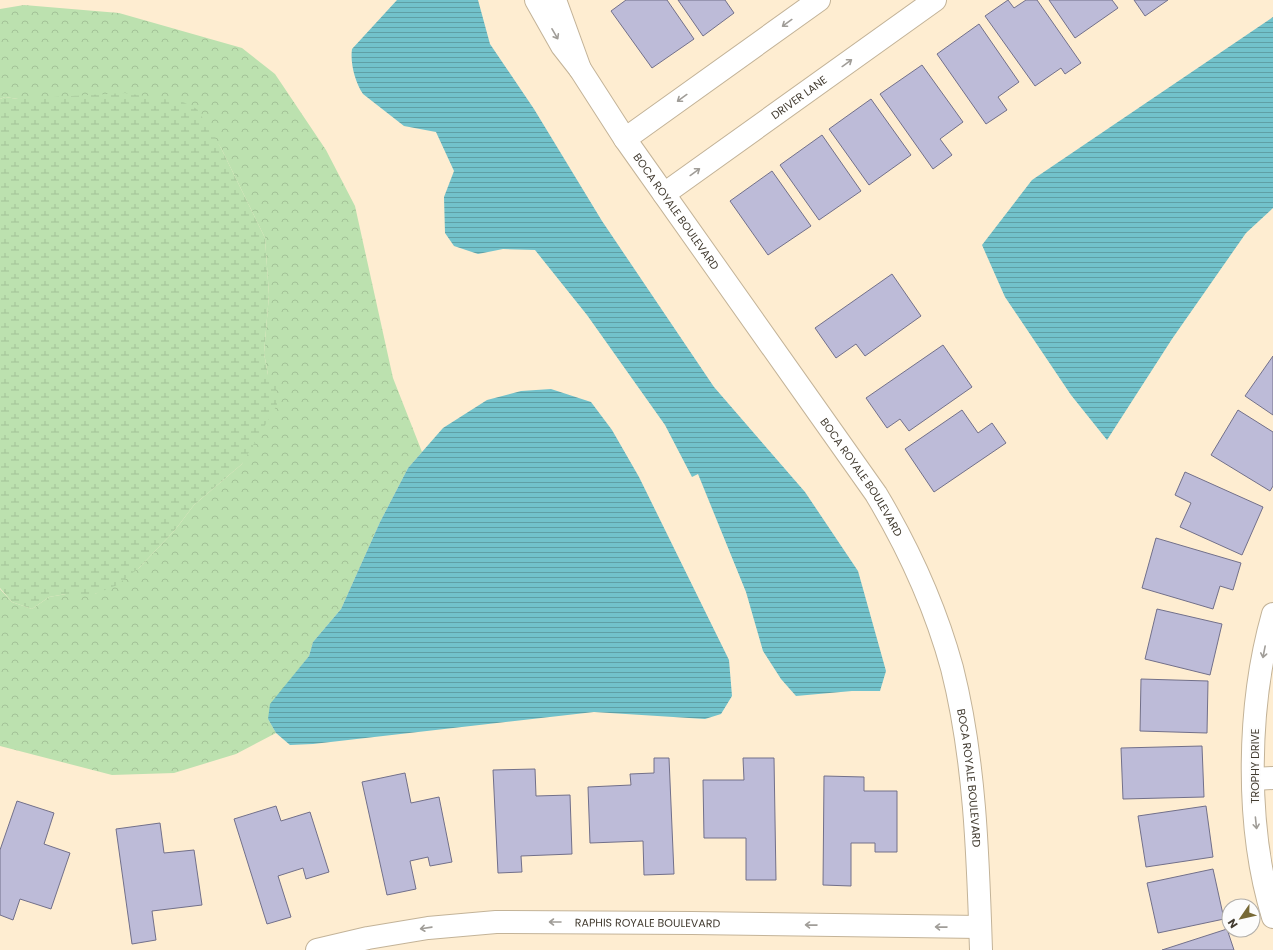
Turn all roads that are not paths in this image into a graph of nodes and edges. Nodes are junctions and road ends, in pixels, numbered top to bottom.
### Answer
1 (536, 0) edge
2 (555, 0) edge
3 (819, 0) edge
4 (935, 0) edge
5 (580, 69) junction
6 (625, 139) junction
7 (664, 194) junction
8 (1273, 614) edge
9 (1263, 779) edge
10 (1273, 917) edge
11 (980, 928) junction
12 (344, 947) edge
13 (318, 950) edge
14 (981, 950) edge

1 -> 5 street, BOCA ROYALE BOULEVARD
2 - 5 street, BOCA ROYALE BOULEVARD
3 -> 6 street
7 -> 4 street, DRIVER LANE
5 - 6 street, BOCA ROYALE BOULEVARD
6 - 7 street, BOCA ROYALE BOULEVARD
7 - 11 street, BOCA ROYALE BOULEVARD
8 -> 9 street, TROPHY DRIVE
9 -> 10 street, TROPHY DRIVE
11 -> 12 street, RAPHIS ROYALE BOULEVARD
11 - 14 street, BOCA ROYALE BOULEVARD
12 - 13 street, RAPHIS ROYALE BOULEVARD

